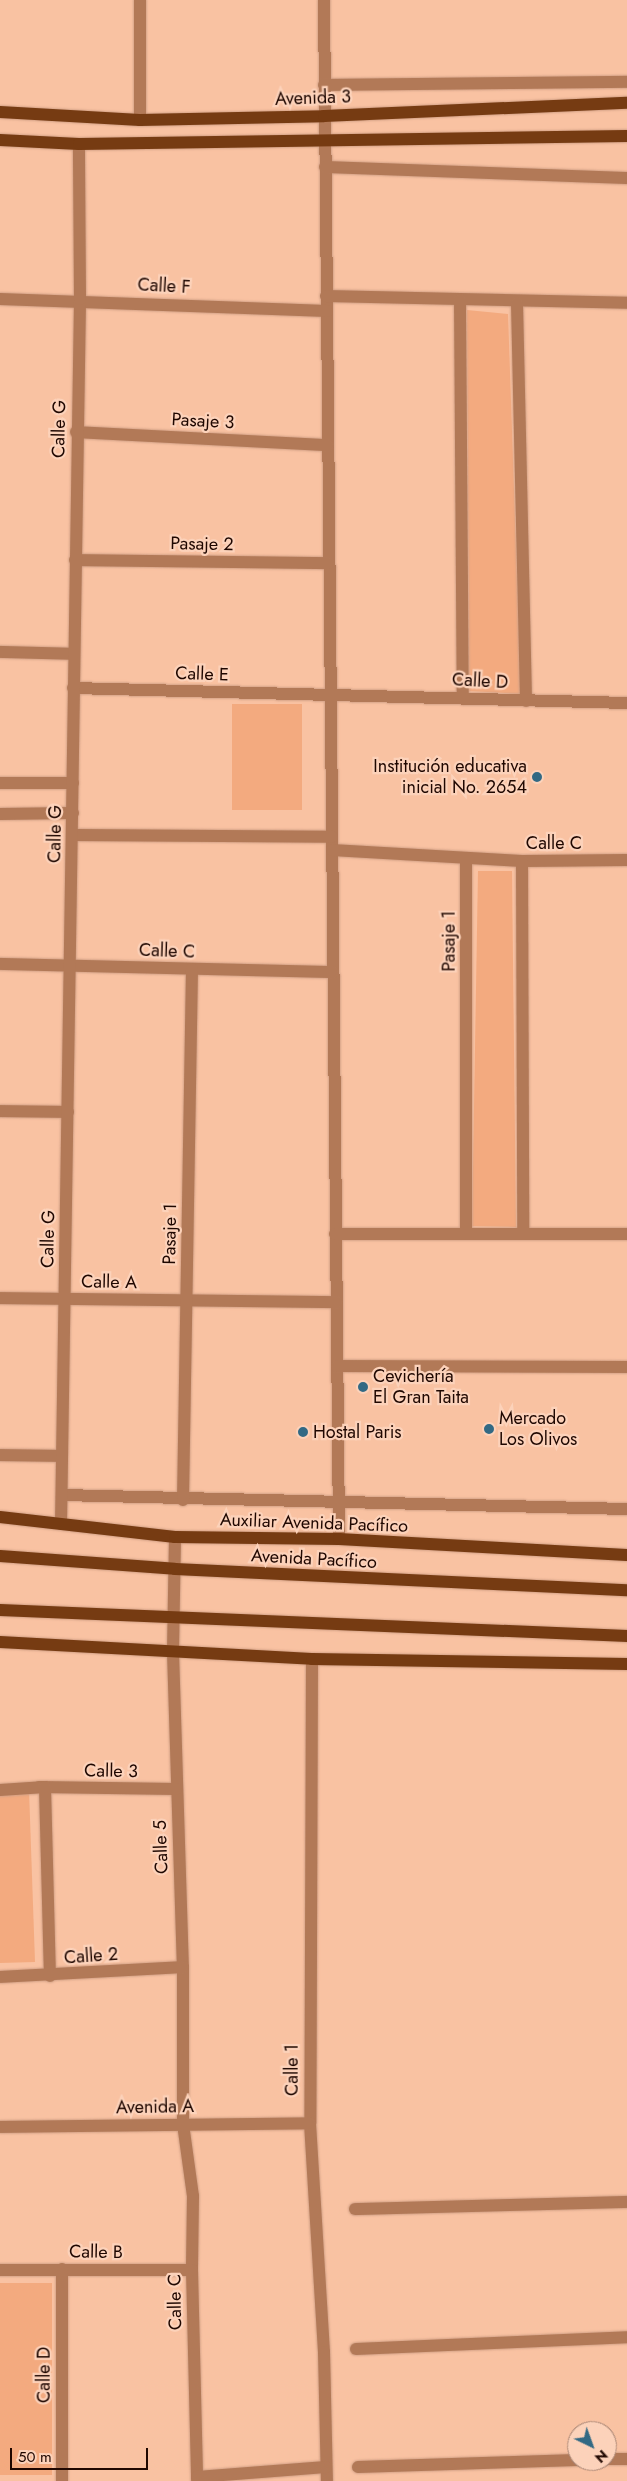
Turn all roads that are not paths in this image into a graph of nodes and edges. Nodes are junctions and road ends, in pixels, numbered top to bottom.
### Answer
1 (140, 0) edge
2 (324, 0) edge
3 (627, 82) edge
4 (324, 85) junction
5 (627, 103) edge
6 (0, 112) edge
7 (324, 116) junction
8 (140, 120) junction
9 (627, 136) edge
10 (0, 140) edge
11 (324, 142) junction
12 (79, 144) junction
13 (325, 167) junction
14 (627, 178) edge
15 (326, 296) junction
16 (0, 299) edge
17 (80, 299) junction
18 (460, 300) junction
19 (517, 303) junction
20 (627, 303) edge
21 (327, 310) junction
22 (76, 432) junction
23 (328, 445) junction
24 (75, 560) junction
25 (329, 563) junction
26 (0, 652) edge
27 (74, 654) junction
28 (73, 688) junction
29 (330, 694) junction
30 (463, 697) junction
31 (526, 701) junction
32 (627, 702) edge
33 (0, 783) edge
34 (73, 783) junction
35 (73, 813) junction
36 (0, 814) edge
37 (72, 835) junction
38 (332, 836) junction
39 (332, 850) junction
40 (466, 858) junction
41 (627, 860) edge
42 (522, 861) junction
43 (0, 964) edge
44 (70, 965) junction
45 (192, 969) junction
46 (333, 972) junction
47 (0, 1111) edge
48 (68, 1112) junction
49 (466, 1233) junction
50 (335, 1234) junction
51 (523, 1234) junction
52 (627, 1234) edge
53 (0, 1298) edge
54 (65, 1299) junction
55 (187, 1300) junction
56 (337, 1302) junction
57 (337, 1366) junction
58 (627, 1367) edge
59 (0, 1454) edge
60 (62, 1456) junction
61 (62, 1495) junction
62 (183, 1500) junction
63 (338, 1501) junction
64 (627, 1509) edge
65 (0, 1517) edge
66 (61, 1524) junction
67 (176, 1537) junction
68 (339, 1539) junction
69 (627, 1555) edge
70 (0, 1556) edge
71 (174, 1570) junction
72 (627, 1590) edge
73 (0, 1610) edge
74 (174, 1616) junction
75 (627, 1636) edge
76 (0, 1642) edge
77 (173, 1652) junction
78 (312, 1659) junction
79 (627, 1664) edge
80 (0, 1782) edge
81 (45, 1788) junction
82 (176, 1789) junction
83 (0, 1790) edge
84 (183, 1967) junction
85 (50, 1976) junction
86 (0, 1977) edge
87 (310, 2123) junction
88 (183, 2124) junction
89 (0, 2127) edge
90 (627, 2202) edge
91 (355, 2209) dead end
92 (62, 2269) junction
93 (0, 2270) edge
94 (192, 2270) junction
95 (627, 2337) edge
96 (356, 2350) dead end
97 (567, 2460) edge
98 (326, 2466) junction
99 (358, 2467) dead end
100 (197, 2479) edge
101 (62, 2481) edge
102 (326, 2481) edge

1 - 8 street
2 - 4 street
3 - 4 street
4 - 7 street
5 - 7 main road, Avenida 3
6 - 8 main road, Avenida 3
7 - 8 main road, Avenida 3
7 - 11 street
9 - 11 main road
10 - 12 main road
11 - 12 main road
11 - 13 street
12 - 17 street, Calle G
13 - 14 street
13 - 15 street
15 - 18 street
15 - 21 street
16 - 17 street, Calle F
17 - 21 street, Calle F
17 - 22 street, Calle G
18 - 19 street
18 - 30 street
19 - 20 street
19 - 31 street
21 - 23 street
22 - 23 street, Pasaje 3
22 - 24 street, Calle G
23 - 25 street
24 - 25 street, Pasaje 2
24 - 27 street, Calle G
25 - 29 street
26 - 27 street
27 - 28 street, Calle G
28 - 29 street, Calle E
28 - 34 street, Calle G
29 - 30 street, Calle D
29 - 38 street
30 - 31 street, Calle D
31 - 32 street, Calle D
33 - 34 street
34 - 35 street, Calle G
35 - 36 street
35 - 37 street, Calle G
37 - 38 street
37 - 44 street, Calle G
38 - 39 street
39 - 40 street, Calle C
39 - 46 street
40 - 42 street, Calle C
40 - 49 street, Pasaje 1
41 - 42 street, Calle C
42 - 51 street
43 - 44 street, Calle C
44 - 45 street, Calle C
44 - 48 street, Calle G
45 - 46 street, Calle C
45 - 55 street, Pasaje 1
46 - 50 street
47 - 48 street
48 - 54 street, Calle G
49 - 50 street
49 - 51 street
50 - 56 street
51 - 52 street
53 - 54 street, Calle A
54 - 55 street, Calle A
54 - 60 street, Calle G
55 - 56 street, Calle A
55 - 62 street, Pasaje 1
56 - 57 street
57 - 58 street
57 - 63 street
59 - 60 street
60 - 61 street, Calle G
61 - 62 street
61 - 66 street, Calle G
62 - 63 street
63 - 64 street
63 - 68 street
65 - 66 main road, Auxiliar Avenida Pacífico
66 - 67 main road, Auxiliar Avenida Pacífico
67 - 68 main road, Auxiliar Avenida Pacífico
67 - 71 street
68 - 69 main road, Auxiliar Avenida Pacífico
70 - 71 main road, Avenida Pacífico
71 - 72 main road, Avenida Pacífico
71 - 74 street, Calle 5
73 - 74 main road
74 - 75 main road
74 - 77 street, Calle 5
76 - 77 main road
77 - 78 main road
77 - 82 street, Calle 5
78 - 79 main road
78 - 87 street, Calle 1
80 - 81 street, Calle 3
81 - 82 street, Calle 3
81 - 83 street, Calle 3
81 - 85 street
82 - 84 street, Calle 5
84 - 85 street, Calle 2
84 - 88 street, Calle 5
85 - 86 street, Calle 2
87 - 88 street, Avenida A
87 - 98 street, Calle 1
88 - 89 street, Avenida A
88 - 94 street, Calle C
90 - 91 street
92 - 93 street, Calle B
92 - 94 street, Calle B
92 - 101 street, Calle D
94 - 100 street, Calle C
95 - 96 street
97 - 99 street
98 - 100 street
98 - 102 street, Calle 1

